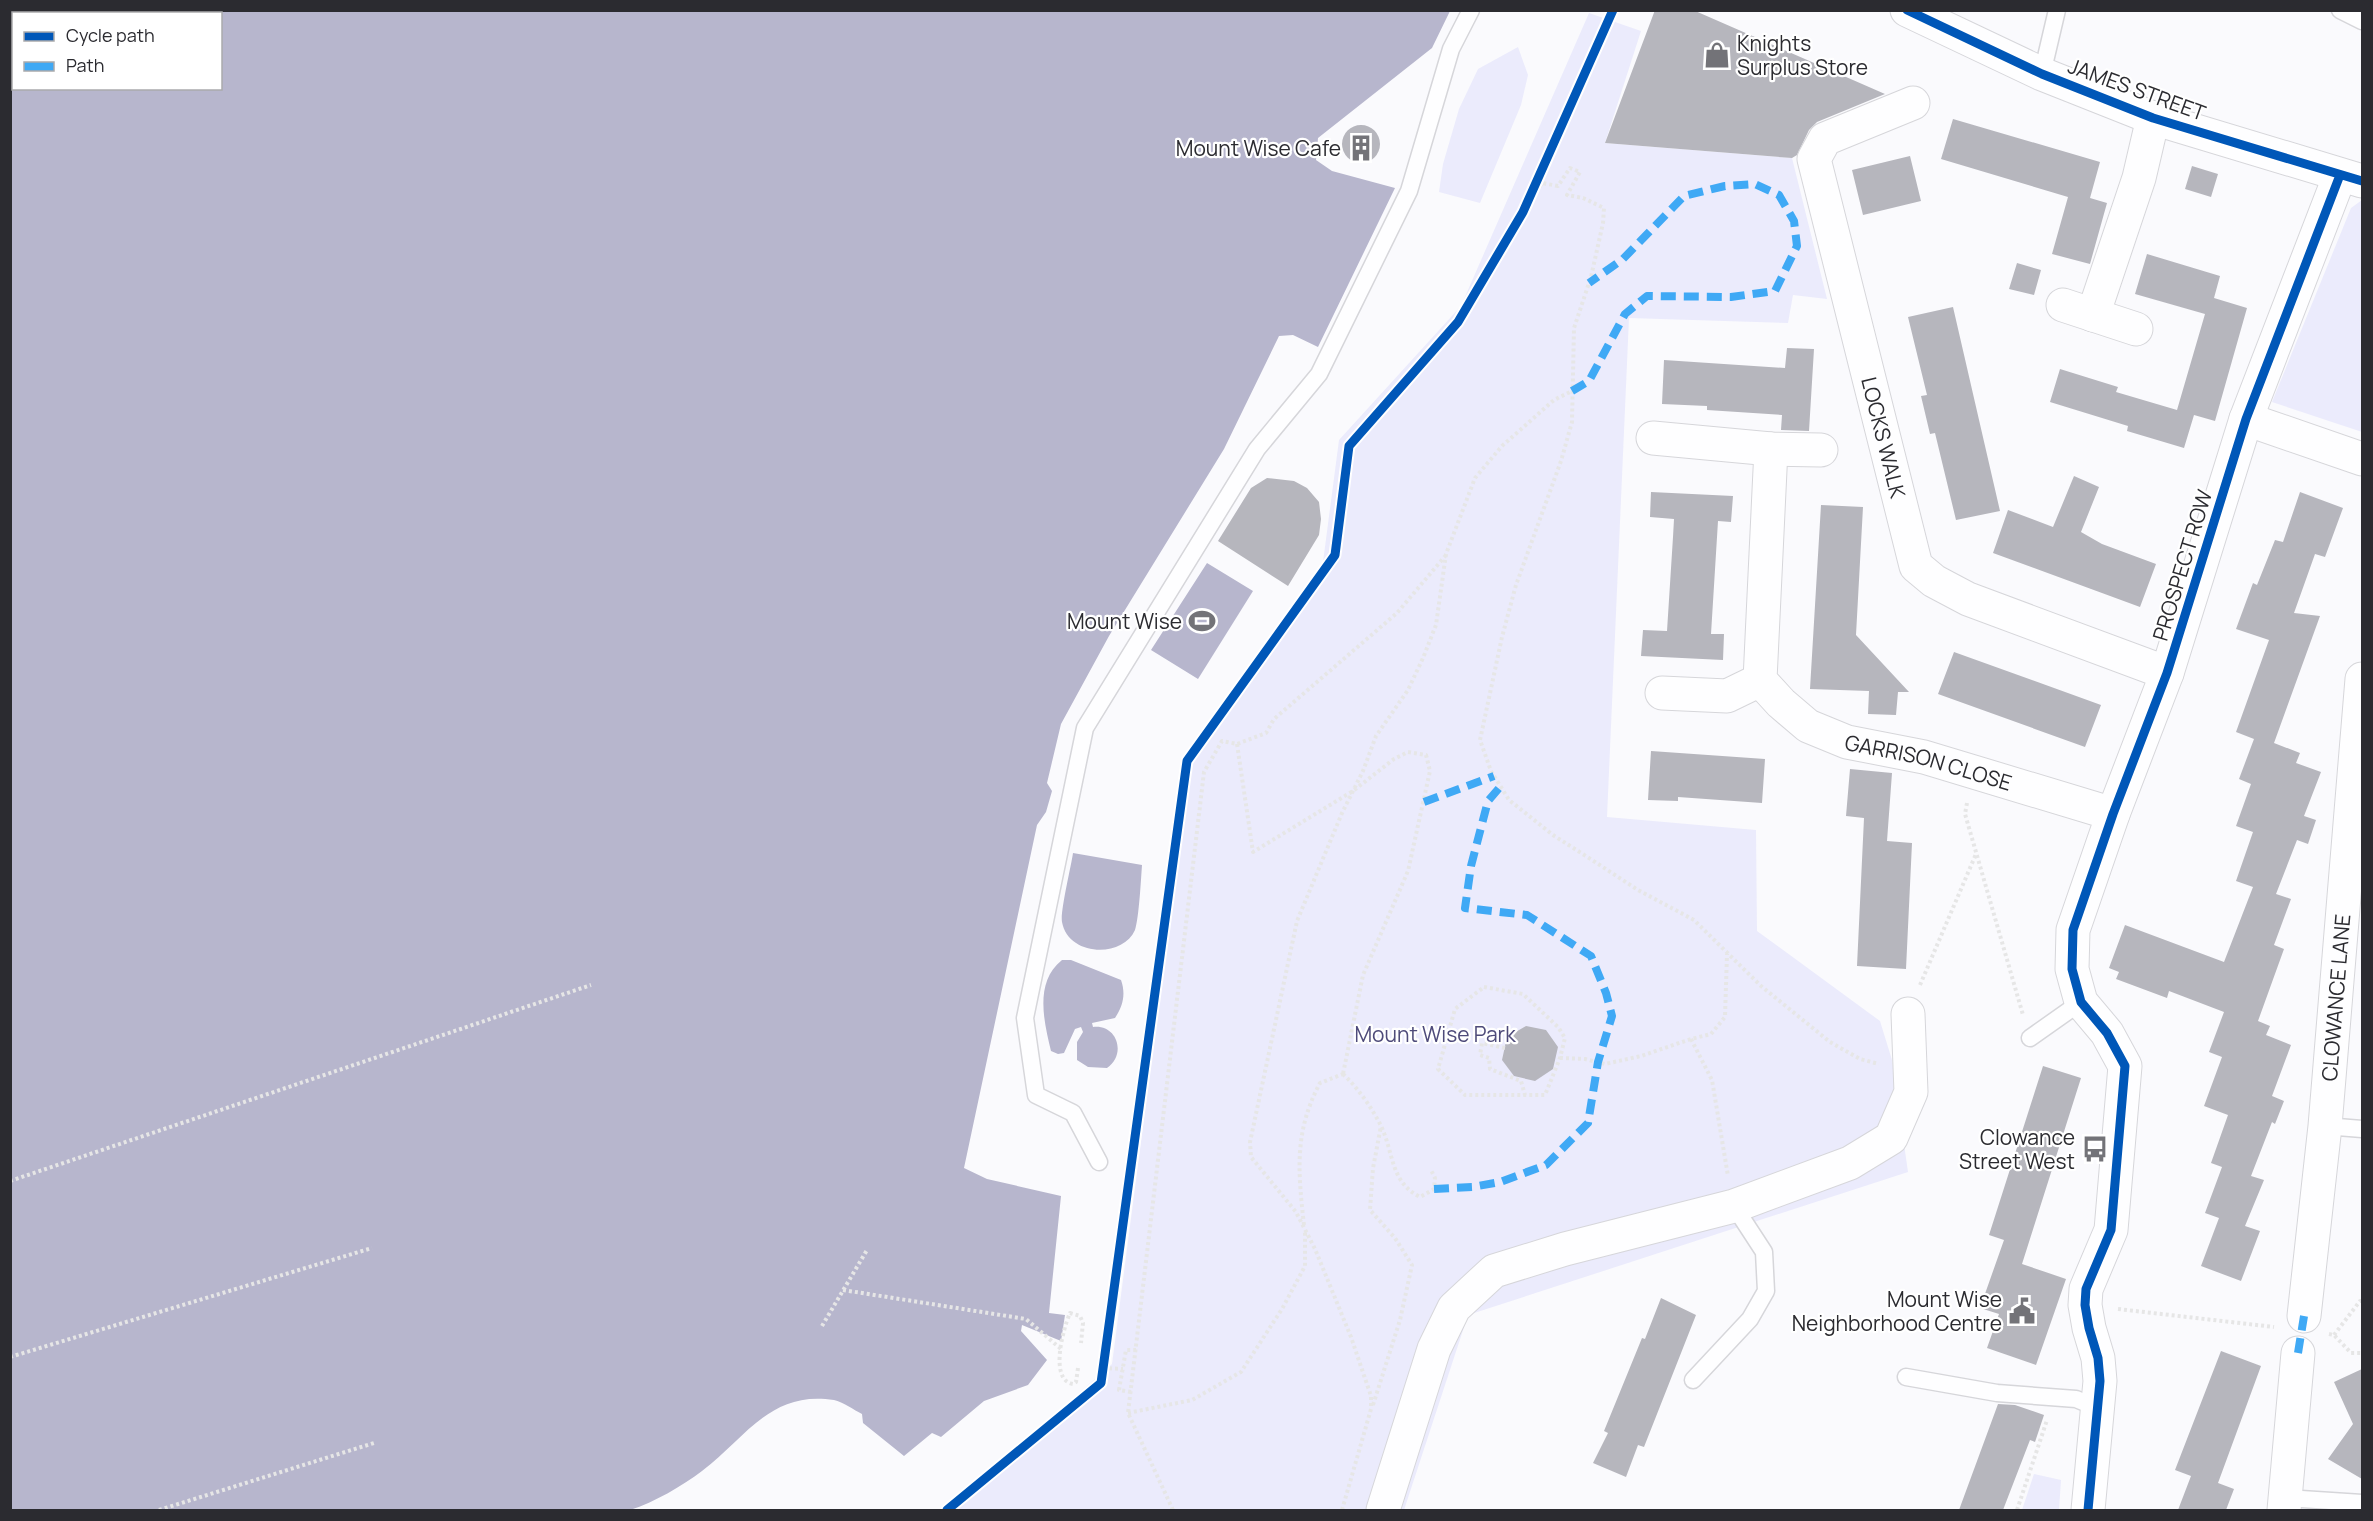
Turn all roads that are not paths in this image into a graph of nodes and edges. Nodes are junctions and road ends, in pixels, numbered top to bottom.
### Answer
1 (1471, 10) edge
2 (1907, 10) edge
3 (2057, 10) edge
4 (2340, 10) edge
5 (2362, 21) edge
6 (2042, 74) junction
7 (1913, 103) dead end
8 (2153, 118) junction
9 (2351, 178) edge
10 (2136, 329) dead end
11 (2246, 419) junction
12 (1653, 438) dead end
13 (1771, 449) junction
14 (1821, 450) dead end
15 (2362, 459) edge
16 (2167, 673) junction
17 (2362, 679) edge
18 (1760, 680) junction
19 (1662, 693) dead end
20 (2360, 742) edge
21 (2114, 814) junction
22 (2081, 1002) junction
23 (1908, 1014) road end
24 (2030, 1038) road end
25 (2325, 1126) junction
26 (2362, 1129) edge
27 (1099, 1162) dead end
28 (1734, 1206) junction
29 (2302, 1325) road end
30 (2298, 1353) dead end
31 (1906, 1377) dead end
32 (1693, 1380) dead end
33 (2098, 1407) junction
34 (2362, 1503) edge
35 (2285, 1504) edge
36 (1383, 1510) edge
37 (2088, 1510) edge

1 - 27 lane
2 - 6 street, JAMES STREET
3 - 6 lane
4 - 5 lane
6 - 8 street, JAMES STREET
7 - 16 street, LOCKS WALK
8 - 9 street, JAMES STREET
8 - 10 street
9 - 11 street, PROSPECT ROW
11 - 15 street
11 - 16 street, PROSPECT ROW
12 - 13 street
13 - 14 street
13 - 18 street
16 - 21 street, PROSPECT ROW
17 - 20 street, CLOWANCE LANE
18 - 19 street
18 - 21 street, GARRISON CLOSE
20 - 25 street, CLOWANCE LANE
21 - 22 street, PROSPECT ROW
22 - 24 lane
22 - 33 street
23 - 28 street
25 - 26 lane
25 - 29 street, CLOWANCE LANE
28 - 32 lane
28 - 36 street
30 - 35 street
31 - 33 lane
33 - 37 street
34 - 35 lane

